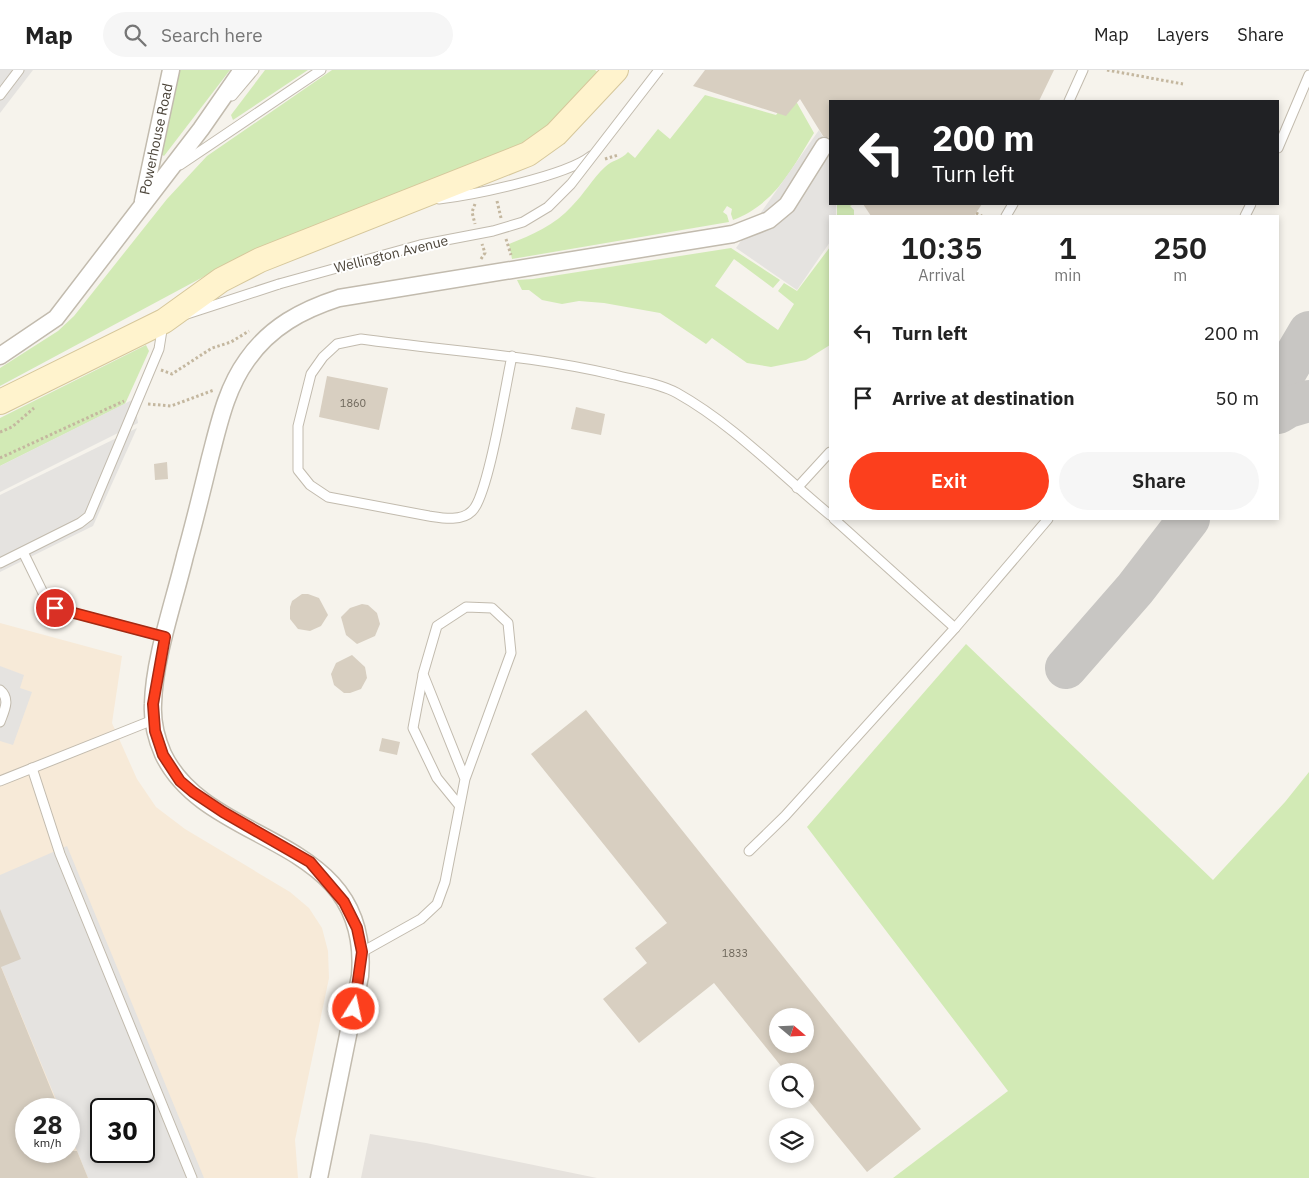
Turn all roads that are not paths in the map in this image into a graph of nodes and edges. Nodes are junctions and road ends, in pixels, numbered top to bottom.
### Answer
1 (19, 70) edge
2 (171, 70) edge
3 (242, 70) edge
4 (254, 70) edge
5 (321, 70) edge
6 (616, 70) edge
7 (659, 70) edge
8 (663, 70) edge
9 (1083, 70) edge
10 (1309, 75) edge
11 (0, 95) edge
12 (1069, 100) edge
13 (201, 130) junction
14 (824, 146) dead end
15 (1279, 146) edge
16 (155, 189) junction
17 (401, 204) junction
18 (142, 208) junction
19 (164, 321) junction
20 (0, 356) edge
21 (512, 356) junction
22 (0, 402) edge
23 (829, 453) edge
24 (797, 488) junction
25 (829, 514) edge
26 (835, 520) edge
27 (1047, 520) edge
28 (23, 552) junction
29 (0, 563) edge
30 (955, 628) junction
31 (165, 637) junction
32 (423, 674) junction
33 (0, 690) edge
34 (153, 720) junction
35 (0, 722) edge
36 (32, 768) junction
37 (1, 777) edge
38 (465, 779) junction
39 (459, 806) junction
40 (749, 851) dead end
41 (362, 952) junction
42 (192, 1178) edge
43 (319, 1178) edge

1 - 11 lane
2 - 18 street, Powerhouse Road
3 - 13 street
4 - 13 lane
5 - 16 lane
6 - 17 main road, Wellington Avenue
7 - 19 lane, Wellington Avenue, bridge
8 - 17 lane, Wellington Avenue
9 - 12 lane
10 - 15 lane
13 - 16 street
14 - 31 street
16 - 18 street
17 - 19 main road, Wellington Avenue
18 - 20 street
19 - 22 main road, Wellington Avenue
19 - 28 lane
21 - 21 lane
21 - 24 lane
23 - 24 lane
24 - 25 lane
26 - 30 lane
27 - 30 lane
28 - 29 lane
28 - 31 lane
30 - 40 lane
31 - 34 street
32 - 38 lane
32 - 38 lane
32 - 39 lane
33 - 35 lane
34 - 36 lane
34 - 41 street
36 - 37 lane
36 - 42 lane
38 - 39 lane
39 - 41 lane
41 - 43 street

